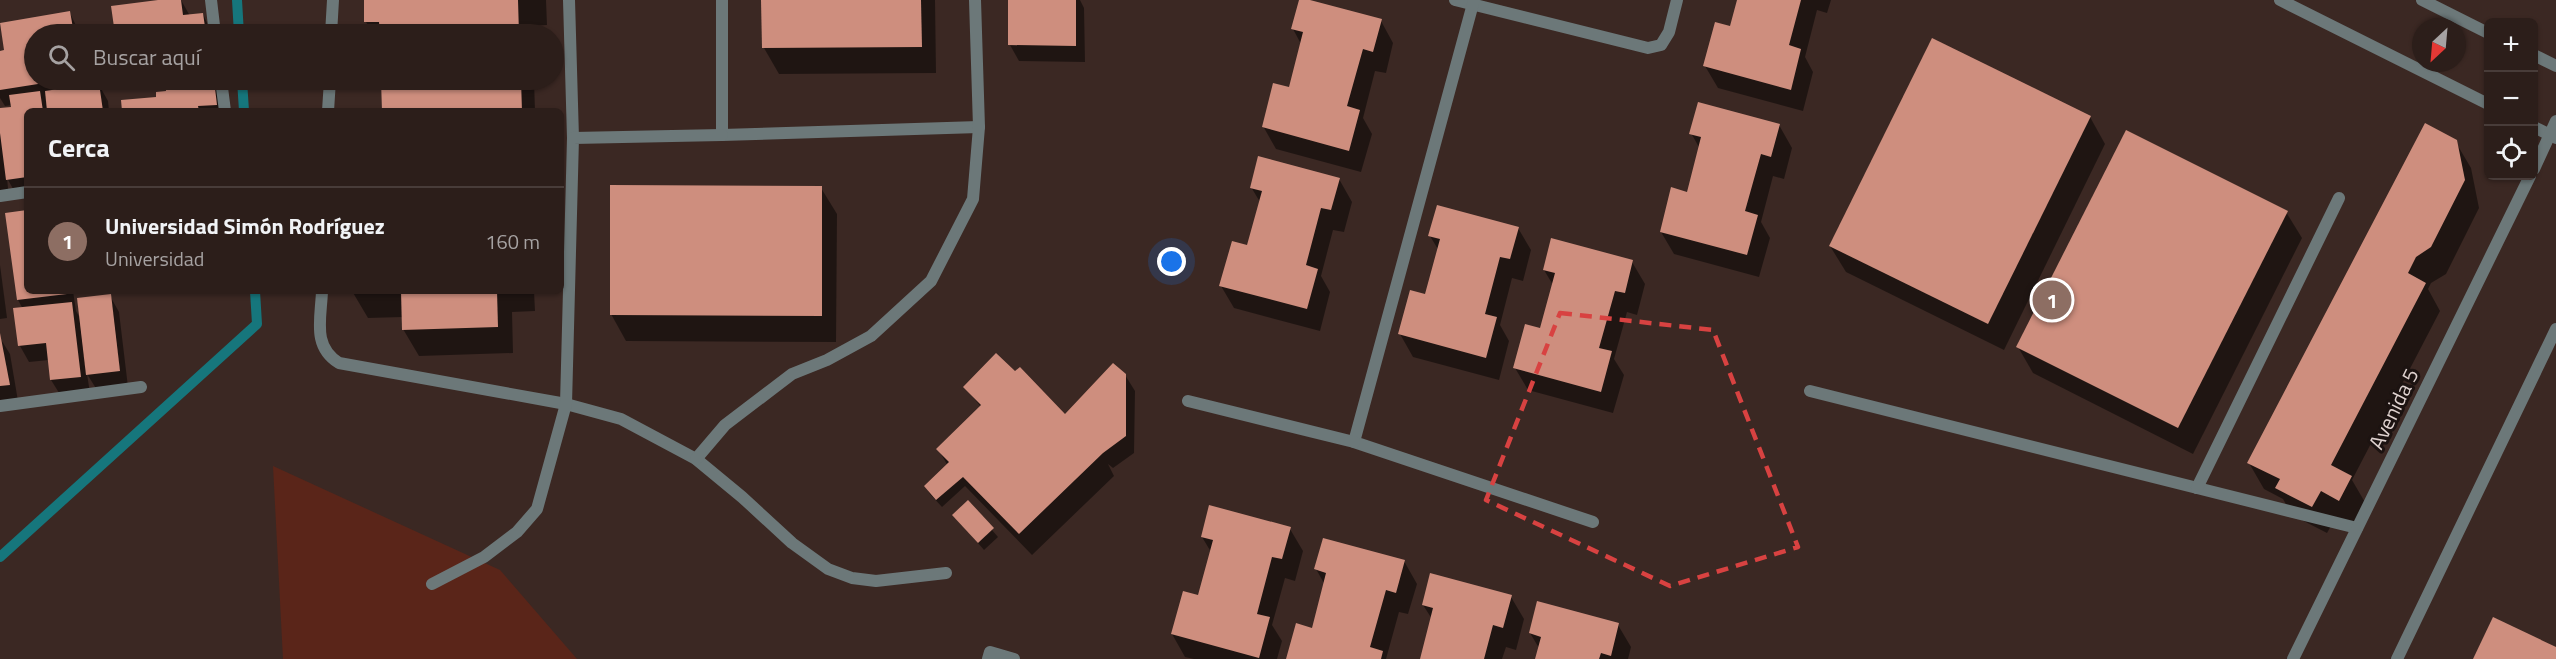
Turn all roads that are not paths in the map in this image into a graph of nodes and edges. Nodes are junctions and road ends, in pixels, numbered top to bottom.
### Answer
1 (211, 0) edge
2 (333, 0) edge
3 (569, 0) edge
4 (722, 0) edge
5 (975, 0) edge
6 (1455, 0) edge
7 (1677, 0) edge
8 (2280, 0) edge
9 (2422, 0) edge
10 (1474, 2) edge
11 (214, 24) edge
12 (332, 24) edge
13 (2484, 31) edge
14 (2538, 57) edge
15 (2556, 66) edge
16 (222, 90) edge
17 (329, 90) edge
18 (2484, 102) edge
19 (225, 108) edge
20 (328, 108) edge
21 (2556, 121) edge
22 (979, 127) junction
23 (2538, 129) edge
24 (722, 135) junction
25 (2553, 136) edge
26 (573, 138) junction
27 (2538, 162) edge
28 (2528, 180) edge
29 (24, 192) edge
30 (0, 196) edge
31 (2339, 198) dead end
32 (322, 294) edge
33 (2556, 329) edge
34 (141, 387) dead end
35 (1810, 392) dead end
36 (1188, 400) dead end
37 (566, 404) junction
38 (0, 406) edge
39 (1354, 442) junction
40 (696, 459) junction
41 (2197, 488) junction
42 (1593, 522) dead end
43 (2357, 528) junction
44 (946, 573) dead end
45 (432, 584) dead end
46 (988, 659) edge
47 (1014, 659) edge
48 (2293, 659) edge
49 (2397, 659) edge

1 - 11 street
2 - 12 street
3 - 26 street
4 - 24 street
5 - 22 street
6 - 10 street
7 - 10 street
8 - 18 street
9 - 13 street
10 - 39 street
14 - 15 street
16 - 19 street
17 - 20 street
21 - 25 street
22 - 24 street
22 - 40 street
23 - 25 street
24 - 26 street
25 - 27 street
26 - 37 street
28 - 43 street, Avenida 5
29 - 30 street
31 - 41 street
32 - 37 street
33 - 49 street
34 - 38 street
35 - 41 street
36 - 39 street
37 - 40 street
37 - 45 street
39 - 42 street
40 - 44 street
41 - 43 street
43 - 48 street, Avenida 5
46 - 47 street

